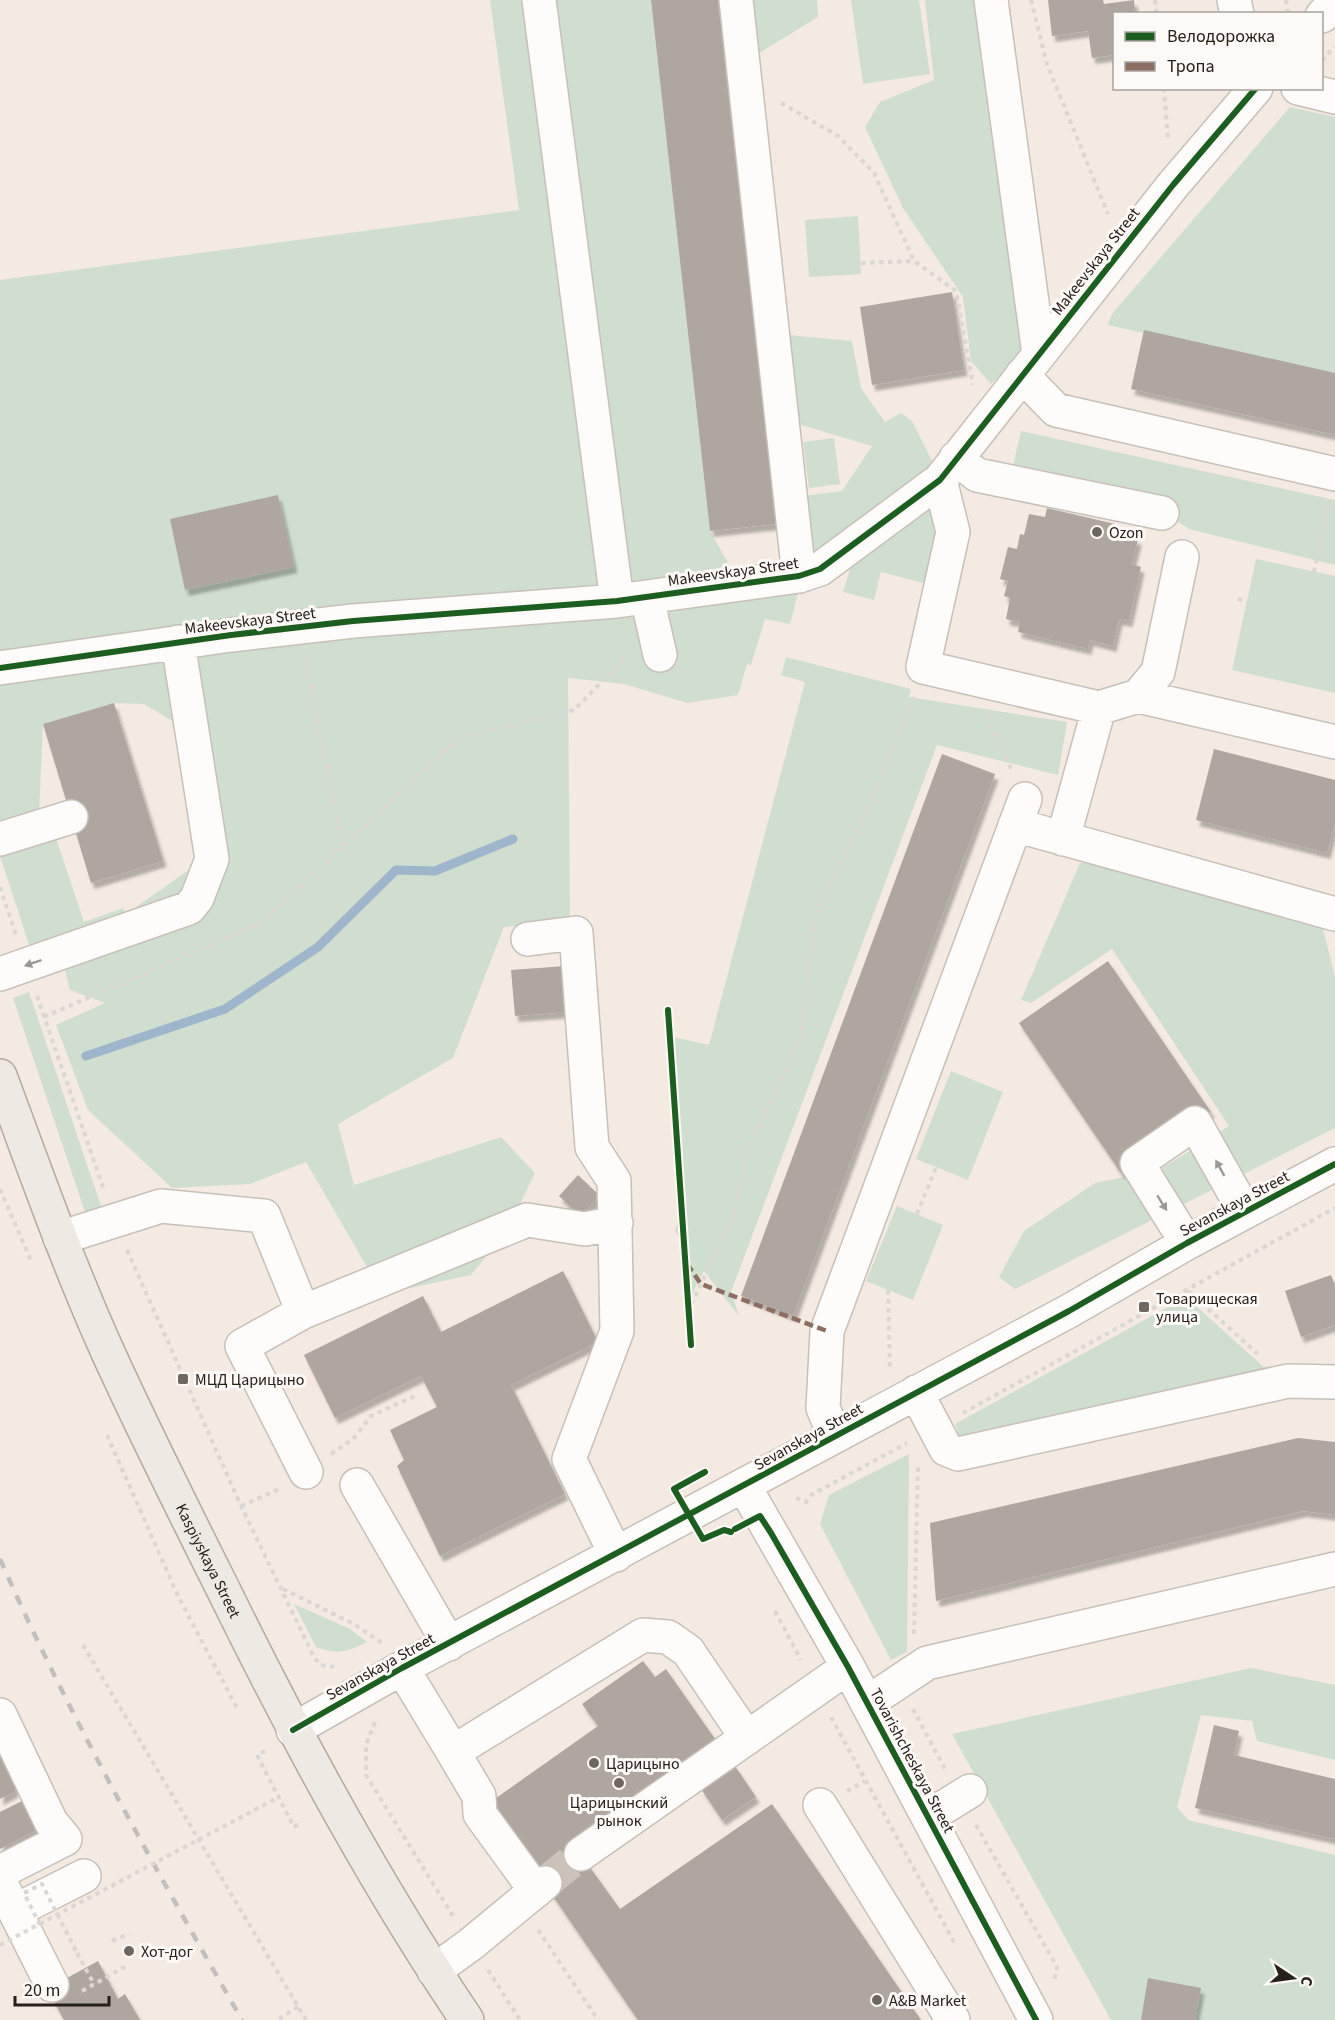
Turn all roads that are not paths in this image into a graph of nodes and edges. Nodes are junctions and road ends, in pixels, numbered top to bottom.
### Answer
1 (539, 0) edge
2 (736, 0) edge
3 (991, 0) edge
4 (1335, 2) edge
5 (1323, 15) edge
6 (1254, 90) edge
7 (1306, 90) edge
8 (1335, 97) edge
9 (1030, 364) junction
10 (948, 469) junction
11 (1333, 486) edge
12 (1162, 513) dead end
13 (1182, 557) dead end
14 (816, 579) junction
15 (632, 599) junction
16 (178, 642) junction
17 (660, 655) dead end
18 (0, 668) edge
19 (1138, 696) junction
20 (1099, 708) junction
21 (1335, 742) edge
22 (71, 817) dead end
23 (0, 839) edge
24 (1063, 839) junction
25 (1335, 913) edge
26 (528, 939) dead end
27 (13, 970) edge
28 (0, 1076) edge
29 (1335, 1164) edge
30 (1245, 1212) junction
31 (616, 1224) junction
32 (60, 1238) junction
33 (1187, 1243) junction
34 (303, 1312) junction
35 (1335, 1382) edge
36 (903, 1383) junction
37 (835, 1436) junction
38 (306, 1472) dead end
39 (357, 1485) dead end
40 (744, 1486) junction
41 (616, 1555) junction
42 (1335, 1569) edge
43 (449, 1644) junction
44 (392, 1656) junction
45 (848, 1667) junction
46 (867, 1703) junction
47 (0, 1715) edge
48 (293, 1730) junction
49 (747, 1738) junction
50 (453, 1752) junction
51 (965, 1794) road end
52 (820, 1805) dead end
53 (928, 1817) junction
54 (581, 1854) tunnel mouth
55 (0, 1872) edge
56 (84, 1876) dead end
57 (0, 1882) edge
58 (28, 1918) junction
59 (434, 1971) junction
60 (52, 1985) road end
61 (467, 2020) edge
62 (953, 2020) edge
63 (1036, 2020) edge

1 - 15 street
2 - 14 street
3 - 9 street
4 - 5 street
6 - 9 street, Makeevskaya Street
7 - 8 street
9 - 10 street, Makeevskaya Street
9 - 11 street
10 - 12 street
10 - 14 street, Makeevskaya Street
10 - 20 street
13 - 19 street
14 - 15 street, Makeevskaya Street
15 - 16 street, Makeevskaya Street
15 - 17 street
16 - 18 street, Makeevskaya Street
16 -> 27 street
19 - 20 street
19 - 21 street
20 - 24 street
22 - 23 street
24 - 25 street
24 - 37 street
26 - 31 street
28 - 32 main road, Kaspiyskaya Street
29 - 30 street, Sevanskaya Street
30 - 33 street, Sevanskaya Street
30 -> 33 street
31 - 34 street
31 - 41 street
32 - 34 street
32 - 48 main road, Kaspiyskaya Street
33 - 36 street, Sevanskaya Street
34 - 38 street
35 - 36 street
36 - 37 street, Sevanskaya Street
37 - 40 street, Sevanskaya Street
39 - 43 street
40 - 41 street, Sevanskaya Street
40 - 45 street, Tovarishcheskaya Street
41 - 43 street, Sevanskaya Street
42 - 46 street
43 - 44 street, Sevanskaya Street
44 - 48 street, Sevanskaya Street
44 - 50 street
45 - 46 street, Tovarishcheskaya Street
45 - 49 street
46 - 53 street, Tovarishcheskaya Street
47 - 55 street
48 - 59 main road, Kaspiyskaya Street
49 - 50 street
49 - 54 street
50 - 59 street
51 - 53 street
52 - 62 street
53 - 63 street, Tovarishcheskaya Street
56 - 58 street
57 - 58 street
58 - 60 street
59 - 61 main road, Kaspiyskaya Street

